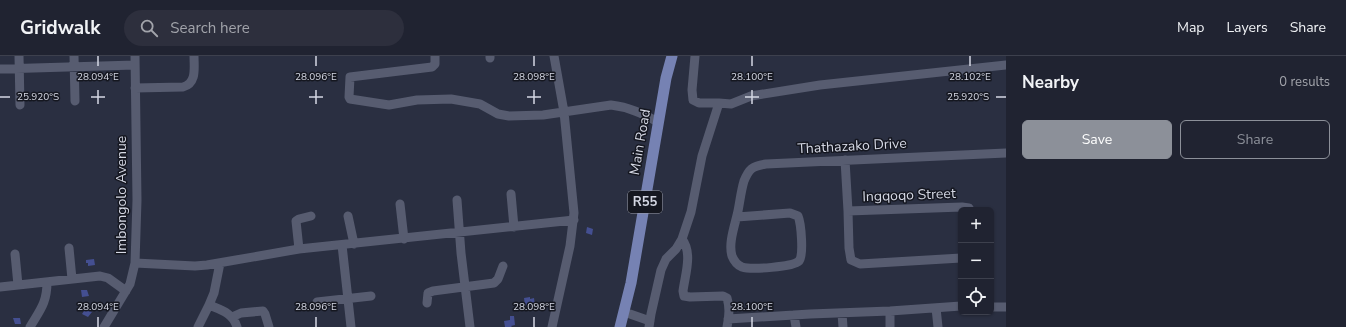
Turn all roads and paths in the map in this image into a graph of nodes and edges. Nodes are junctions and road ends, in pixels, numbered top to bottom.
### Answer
1 (19, 56) edge
2 (74, 56) edge
3 (194, 56) edge
4 (435, 56) edge
5 (554, 56) edge
6 (666, 56) edge
7 (672, 56) edge
8 (695, 56) edge
9 (135, 60) edge
10 (1006, 64) edge
11 (74, 67) junction
12 (19, 68) junction
13 (0, 69) edge
14 (666, 78) junction
15 (135, 88) junction
16 (75, 101) dead end
17 (719, 103) junction
18 (20, 105) dead end
19 (564, 112) junction
20 (658, 122) junction
21 (1006, 153) edge
22 (844, 160) junction
23 (511, 194) dead end
24 (457, 200) dead end
25 (400, 204) dead end
26 (958, 207) edge
27 (848, 211) junction
28 (310, 216) dead end
29 (348, 216) dead end
30 (737, 217) junction
31 (574, 220) junction
32 (514, 227) junction
33 (460, 233) junction
34 (404, 239) junction
35 (682, 239) junction
36 (354, 244) junction
37 (342, 245) junction
38 (69, 248) dead end
39 (299, 250) junction
40 (15, 254) dead end
41 (958, 258) edge
42 (135, 263) junction
43 (220, 263) junction
44 (503, 266) dead end
45 (72, 279) junction
46 (48, 282) junction
47 (631, 283) junction
48 (18, 285) junction
49 (465, 287) junction
50 (0, 288) edge
51 (126, 291) junction
52 (371, 296) dead end
53 (348, 299) junction
54 (317, 302) dead end
55 (427, 303) dead end
56 (209, 305) junction
57 (958, 306) edge
58 (994, 306) edge
59 (1006, 307) edge
60 (936, 308) junction
61 (890, 311) junction
62 (842, 313) junction
63 (630, 314) junction
64 (794, 315) junction
65 (232, 317) junction
66 (727, 323) edge
67 (650, 324) edge
68 (30, 327) edge
69 (104, 327) edge
70 (198, 327) edge
71 (237, 327) edge
72 (269, 327) edge
73 (351, 327) edge
74 (470, 327) edge
75 (552, 327) edge
76 (620, 327) edge
77 (628, 327) edge
78 (796, 327) edge
79 (843, 327) edge
80 (890, 327) edge
81 (938, 327) edge

1 - 12 street
2 - 11 street
3 - 15 street
4 - 19 street
5 - 19 street
6 - 14 main road, Main Road / R55
7 - 14 main road, Main Road / R55
8 - 17 street
9 - 11 street
9 - 15 street, Imbongolo Avenue
10 - 17 street
11 - 12 street
11 - 16 street
12 - 13 street
12 - 18 street
14 - 20 main road, Main Road / R55
15 - 42 street, Imbongolo Avenue
17 - 35 street
19 - 20 street
19 - 31 street
20 - 47 main road, Main Road / R55
21 - 22 street, Thathazako Drive
22 - 27 street, Ingqoqo Street
22 - 30 street, Thathazako Drive
23 - 32 street
24 - 33 street
25 - 34 street
26 - 27 street, Ingqoqo Street
27 - 41 street, Ingqoqo Street
28 - 39 street
29 - 36 street
30 - 30 street, Thathazako Drive
31 - 32 street
31 - 75 street
32 - 33 street
33 - 34 street
33 - 49 street
34 - 36 street
35 - 66 street
35 - 67 street
36 - 37 street
37 - 39 street
37 - 53 street
38 - 45 street
39 - 43 street
40 - 48 street
42 - 43 street
42 - 51 street, Imbongolo Avenue
43 - 56 street
44 - 49 street
45 - 46 street
45 - 51 street
46 - 48 street
46 - 68 street
47 - 63 main road, Main Road / R55
47 - 76 main road, Main Road / R55
48 - 50 street
49 - 55 street
49 - 74 street
51 - 69 street, Imbongolo Avenue
52 - 53 street
53 - 54 street
53 - 73 street
56 - 65 street
56 - 70 street
57 - 60 street
58 - 59 street
60 - 61 street
60 - 81 street
61 - 62 street
61 - 80 street
62 - 64 street
62 - 79 street
63 - 67 street
63 - 77 main road, Main Road / R55
64 - 66 street
64 - 78 street
65 - 71 street
65 - 72 street

